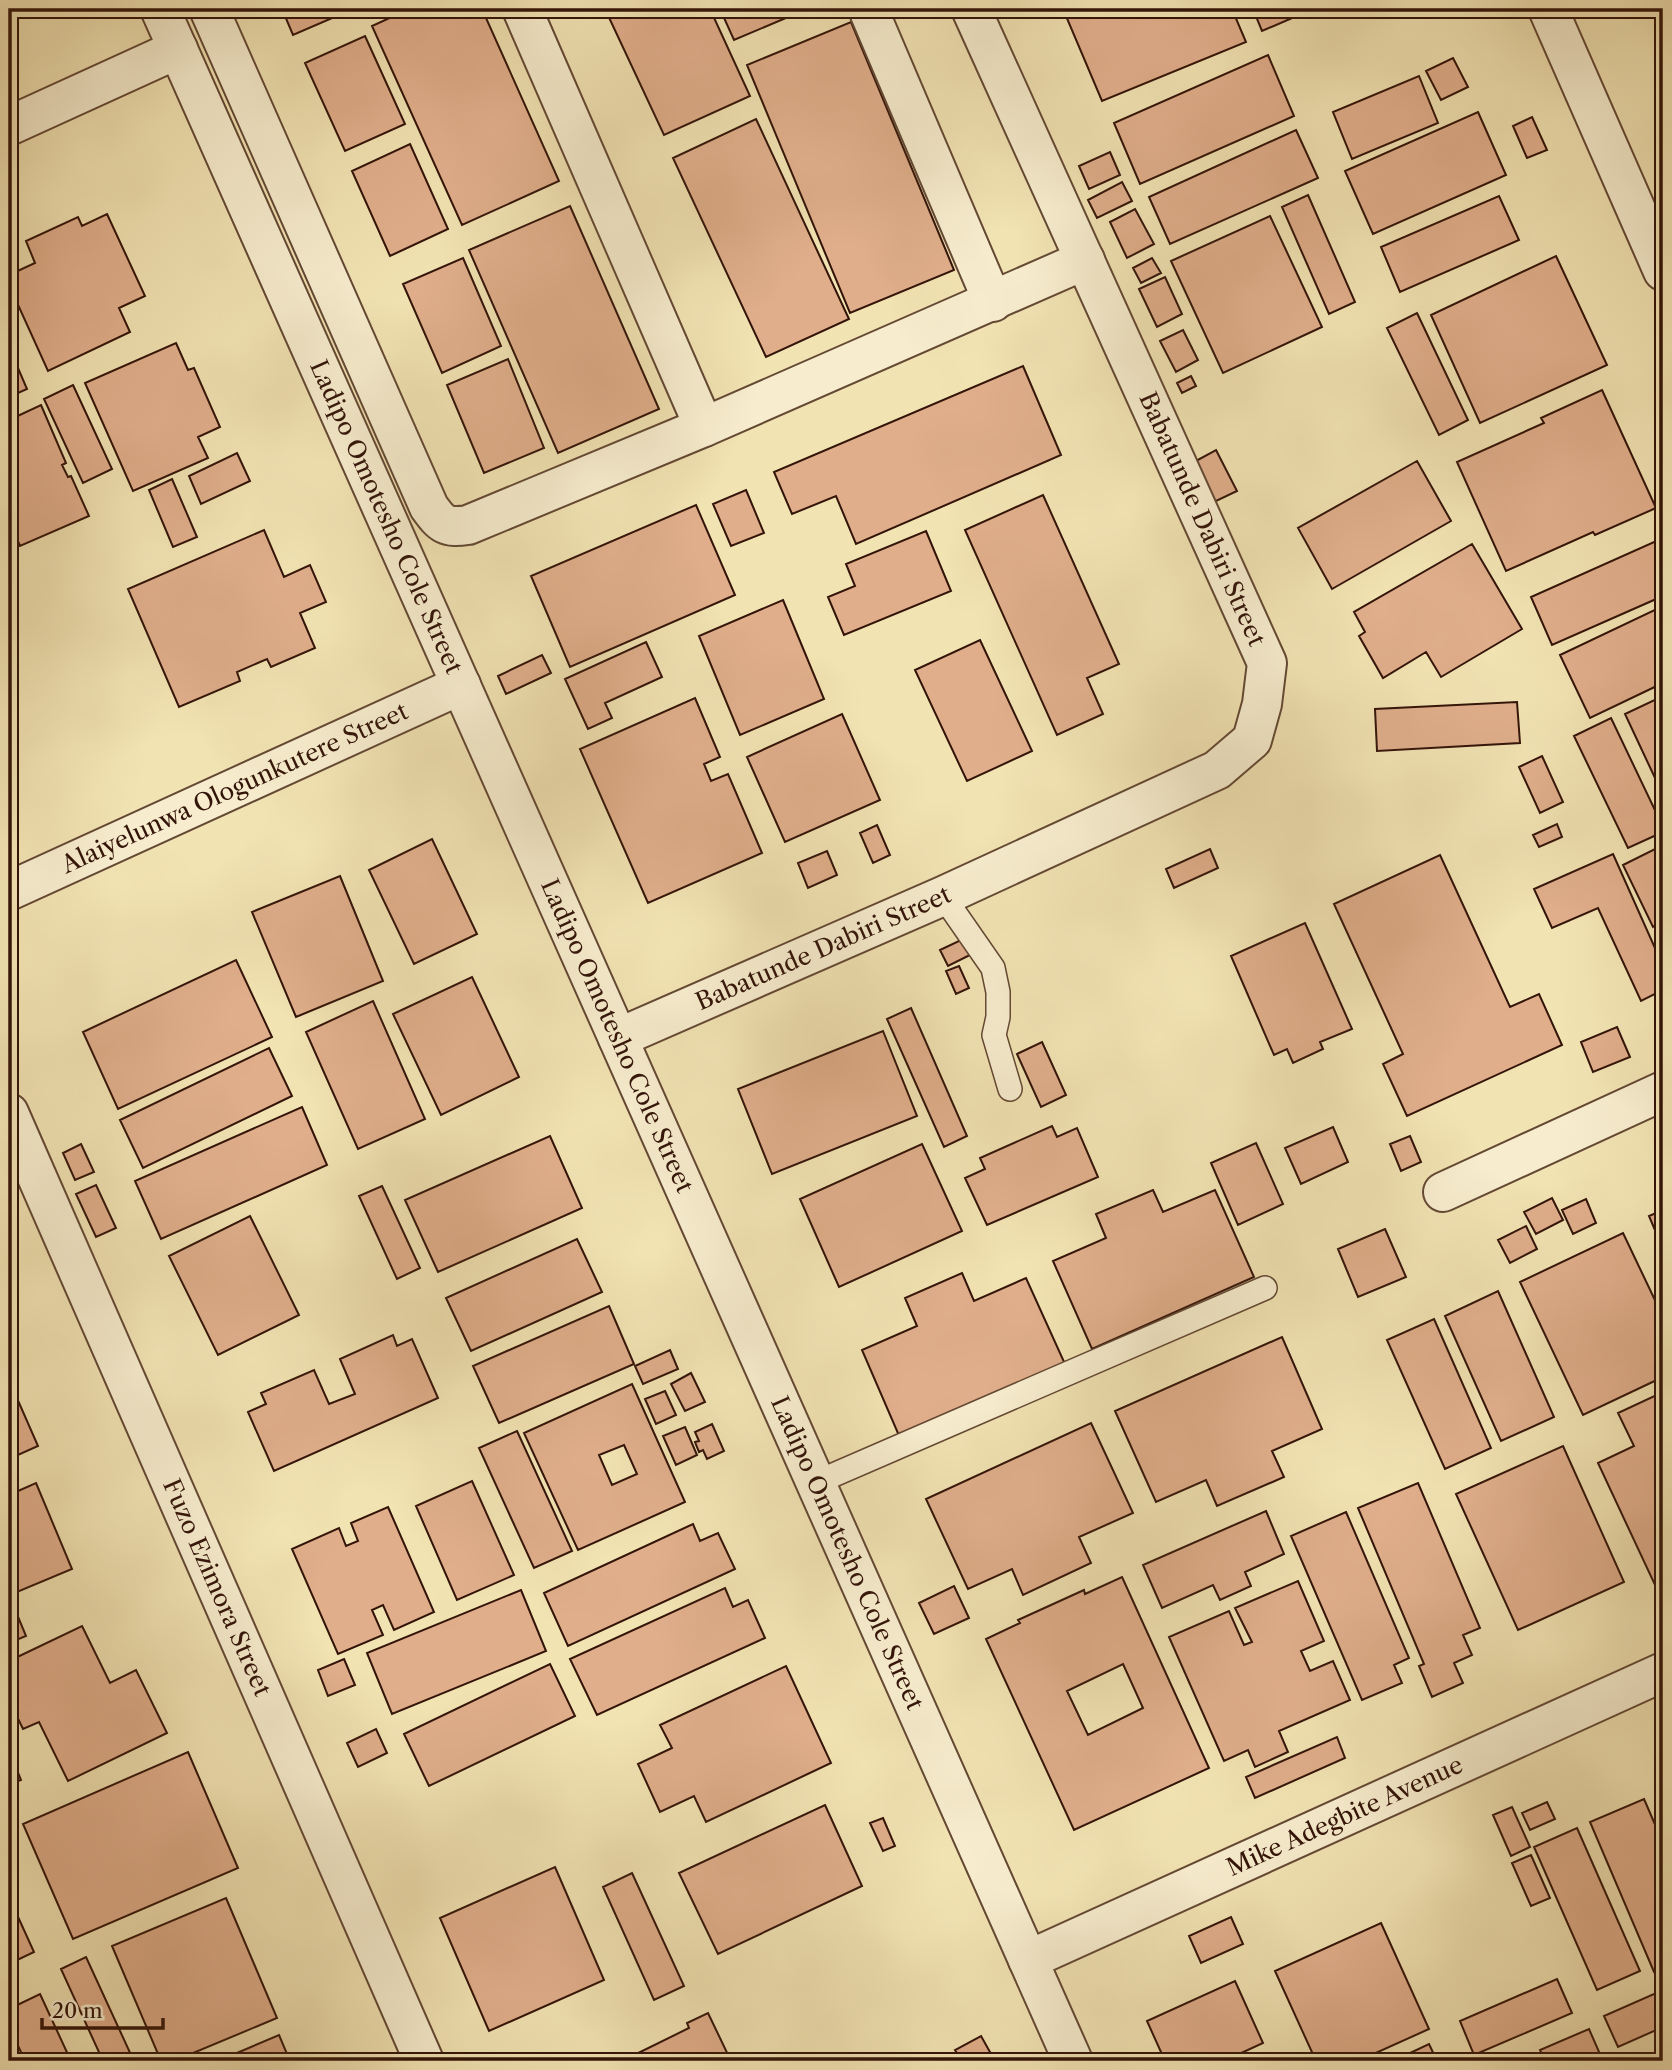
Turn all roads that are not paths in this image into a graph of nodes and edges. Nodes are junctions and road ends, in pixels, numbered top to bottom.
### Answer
1 (160, 9) edge
2 (209, 9) edge
3 (522, 9) edge
4 (868, 9) edge
5 (971, 9) edge
6 (1548, 9) edge
7 (178, 49) junction
8 (9, 126) edge
9 (1085, 260) junction
10 (1663, 271) edge
11 (993, 302) junction
12 (704, 427) junction
13 (461, 685) junction
14 (9, 891) edge
15 (943, 895) junction
16 (618, 1038) junction
17 (1010, 1089) dead end
18 (1663, 1091) edge
19 (9, 1113) edge
20 (1443, 1192) dead end
21 (1265, 1289) dead end
22 (815, 1483) junction
23 (1663, 1672) edge
24 (1028, 1961) junction
25 (424, 2061) edge
26 (1073, 2061) edge

1 - 7 street, Ladipo Omotesho Cole Street
2 - 12 street
3 - 12 street
4 - 11 street
5 - 9 street, Babatunde Dabiri Street
6 - 10 street
7 - 8 street
7 - 13 street, Ladipo Omotesho Cole Street
9 - 11 street
9 - 15 street, Babatunde Dabiri Street
11 - 12 street
13 - 14 street, Alaiyelunwa Ologunkutere Street
13 - 16 street, Ladipo Omotesho Cole Street
15 - 16 street, Babatunde Dabiri Street
15 - 17 lane
16 - 22 street, Ladipo Omotesho Cole Street
18 - 20 street
19 - 25 street, Fuzo Ezimora Street
21 - 22 lane
22 - 24 street, Ladipo Omotesho Cole Street
23 - 24 street, Mike Adegbite Avenue
24 - 26 street, Ladipo Omotesho Cole Street

